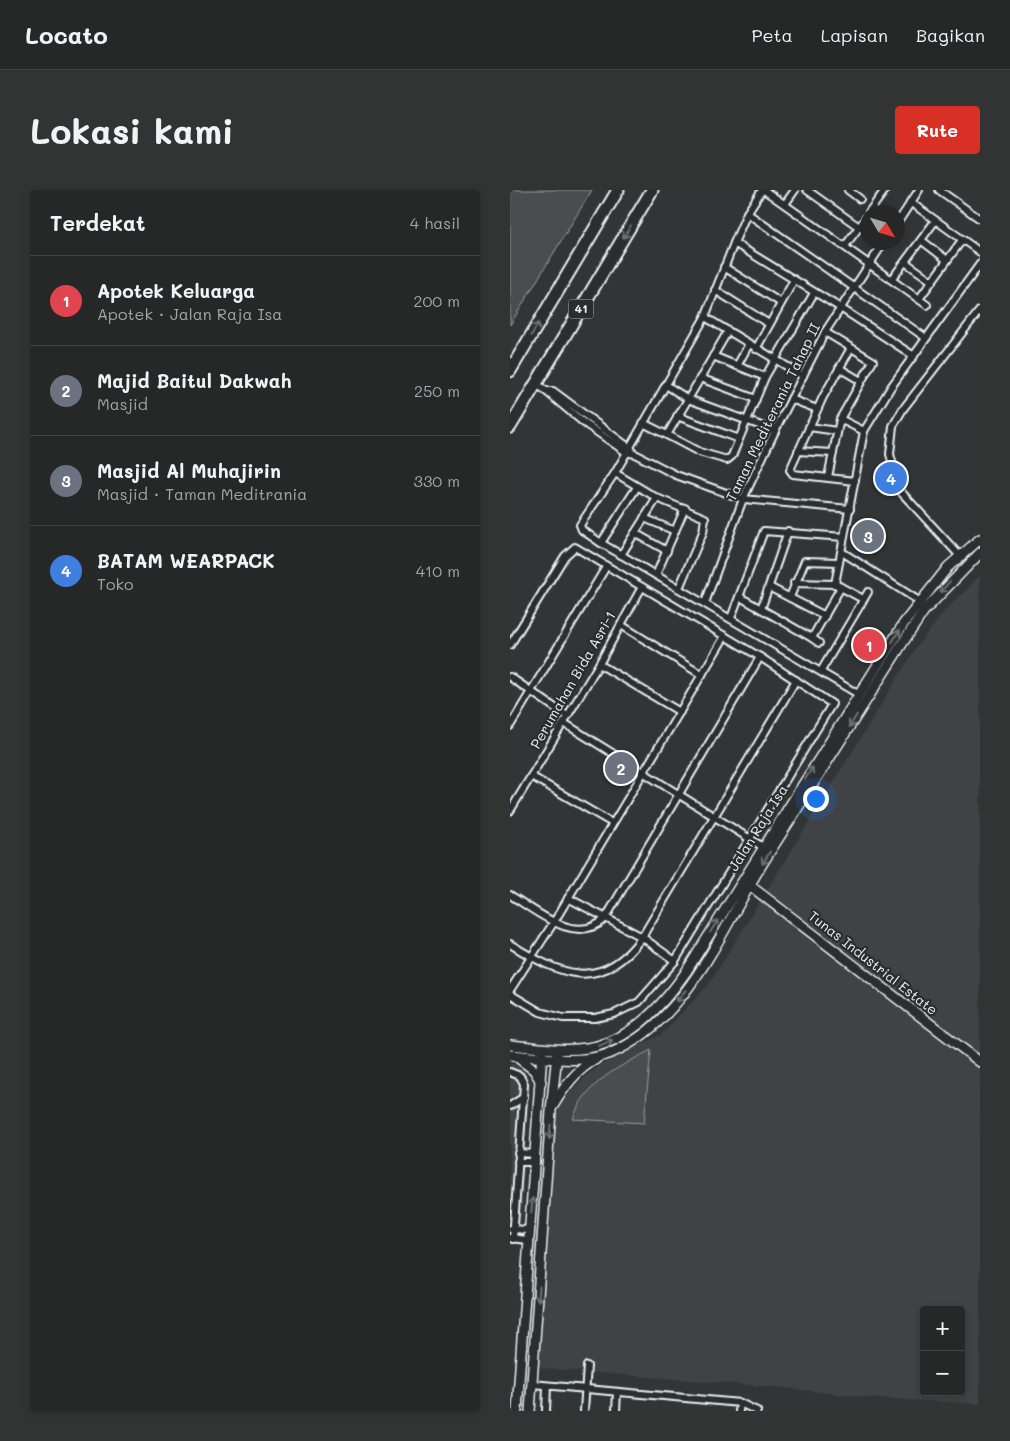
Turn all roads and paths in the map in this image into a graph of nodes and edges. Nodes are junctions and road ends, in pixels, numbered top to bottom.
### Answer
1 (618, 190) edge
2 (763, 190) edge
3 (795, 190) edge
4 (807, 190) edge
5 (885, 190) edge
6 (919, 190) edge
7 (939, 190) edge
8 (851, 191) edge
9 (646, 192) edge
10 (860, 199) dead end
11 (910, 202) junction
12 (785, 204) junction
13 (874, 205) edge
14 (905, 210) edge
15 (747, 213) junction
16 (980, 219) edge
17 (935, 221) junction
18 (859, 228) joint
19 (921, 240) junction
20 (962, 240) junction
21 (734, 243) junction
22 (845, 246) junction
23 (879, 250) edge
24 (980, 252) edge
25 (948, 260) junction
26 (905, 262) junction
27 (870, 263) junction
28 (980, 264) edge
29 (724, 267) junction
30 (892, 279) junction
31 (794, 280) junction
32 (932, 281) junction
33 (853, 287) junction
34 (715, 290) junction
35 (814, 293) junction
36 (919, 299) junction
37 (781, 302) junction
38 (928, 306) dead end
39 (839, 307) junction
40 (980, 310) edge
41 (705, 317) junction
42 (769, 324) junction
43 (728, 331) junction
44 (825, 332) junction
45 (926, 338) junction
46 (749, 344) junction
47 (851, 348) junction
48 (756, 349) junction
49 (713, 356) junction
50 (914, 356) junction
51 (775, 360) junction
52 (737, 366) junction
53 (839, 368) junction
54 (510, 371) edge
55 (802, 376) junction
56 (766, 377) junction
57 (700, 378) junction
58 (861, 382) junction
59 (536, 383) junction
60 (666, 385) junction
61 (688, 399) junction
62 (756, 399) junction
63 (791, 399) junction
64 (816, 409) junction
65 (677, 416) junction
66 (840, 419) junction
67 (746, 420) junction
68 (643, 422) junction
69 (510, 427) edge
70 (809, 427) junction
71 (775, 431) junction
72 (837, 431) junction
73 (864, 431) junction
74 (667, 435) junction
75 (739, 439) junction
76 (627, 449) junction
77 (798, 450) junction
78 (832, 454) junction
79 (615, 473) junction
80 (828, 477) junction
81 (855, 481) junction
82 (637, 487) junction
83 (657, 498) junction
84 (743, 499) junction
85 (685, 508) junction
86 (850, 509) junction
87 (644, 518) junction
88 (676, 531) junction
89 (788, 531) junction
90 (635, 533) junction
91 (844, 537) junction
92 (980, 540) edge
93 (601, 543) junction
94 (667, 551) junction
95 (842, 552) junction
96 (980, 553) edge
97 (621, 555) junction
98 (960, 556) junction
99 (839, 562) junction
100 (606, 567) junction
101 (656, 575) junction
102 (794, 583) junction
103 (838, 586) junction
104 (642, 587) junction
105 (769, 587) junction
106 (679, 588) junction
107 (868, 592) dead end
108 (740, 597) junction
109 (790, 597) junction
110 (863, 599) junction
111 (919, 601) junction
112 (705, 603) junction
113 (760, 609) junction
114 (825, 616) junction
115 (731, 618) junction
116 (621, 626) junction
117 (725, 636) junction
118 (812, 638) junction
119 (819, 643) dead end
120 (510, 646) edge
121 (760, 657) junction
122 (599, 664) junction
123 (820, 671) junction
124 (702, 675) junction
125 (510, 678) edge
126 (796, 680) junction
127 (531, 691) junction
128 (858, 694) junction
129 (680, 712) junction
130 (567, 716) junction
131 (564, 723) junction
132 (510, 726) edge
133 (644, 772) junction
134 (531, 776) junction
135 (679, 794) junction
136 (510, 811) edge
137 (714, 816) junction
138 (612, 823) junction
139 (751, 838) junction
140 (763, 847) junction
141 (746, 882) junction
142 (510, 895) edge
143 (568, 898) junction
144 (605, 918) junction
145 (554, 922) junction
146 (642, 937) junction
147 (510, 944) edge
148 (532, 958) junction
149 (675, 961) junction
150 (510, 992) edge
151 (510, 1045) edge
152 (543, 1047) junction
153 (557, 1053) junction
154 (512, 1055) edge
155 (600, 1056) junction
156 (542, 1057) junction
157 (980, 1062) edge
158 (510, 1072) edge
159 (541, 1082) junction
160 (524, 1097) junction
161 (510, 1106) edge
162 (551, 1111) junction
163 (518, 1153) junction
164 (536, 1158) junction
165 (518, 1162) junction
166 (512, 1200) edge
167 (512, 1229) edge
168 (529, 1230) junction
169 (512, 1238) edge
170 (528, 1240) junction
171 (587, 1366) dead end
172 (532, 1384) junction
173 (546, 1386) junction
174 (585, 1389) junction
175 (617, 1392) junction
176 (740, 1403) junction
177 (517, 1411) edge
178 (530, 1411) edge
179 (546, 1411) edge
180 (584, 1411) edge
181 (616, 1411) edge
182 (740, 1411) edge
183 (757, 1411) edge

54 -> 1 highway, 41
2 - 12 street
2 - 15 street
3 - 12 street
4 - 18 street
5 - 13 street
6 - 11 street
7 - 16 street
8 - 10 street
9 -> 59 highway, 41
11 - 14 street
11 - 17 street
12 - 22 street
15 - 21 street
15 - 33 street
17 - 19 street
17 - 20 street
18 - 22 street
19 - 25 street
19 - 26 street
20 - 24 street
20 - 25 street
21 - 29 street
21 - 31 street
22 - 27 street
23 - 27 street, Taman Mediterania Tahap II
25 - 32 street
26 - 30 street
26 - 32 street
27 - 30 street
27 - 33 street, Taman Mediterania Tahap II
28 - 45 street
29 - 34 street
29 - 37 street
30 - 36 street
31 - 35 street
31 - 37 street
32 - 36 street
33 - 39 street, Taman Mediterania Tahap II
33 - 45 street
34 - 41 street
34 - 42 street
35 - 39 street
35 - 51 street
36 - 38 street
37 - 42 street
39 - 44 street, Taman Mediterania Tahap II
39 - 50 street
40 - 98 street
41 - 43 street
41 - 60 street
42 - 48 street
43 - 46 street
43 - 49 street
44 - 47 street
44 - 55 street, Taman Mediterania Tahap II
45 - 50 street
46 - 48 street
46 - 52 street
47 - 53 street
47 - 58 street
48 - 51 street
49 - 52 street
49 - 57 street
50 - 73 street
51 - 55 street
51 - 56 street
52 - 56 street
53 - 58 street
53 - 64 street
55 - 63 street, Taman Mediterania Tahap II
56 - 62 street
57 - 61 street
57 - 62 street
58 - 66 street
59 - 69 highway, 41
59 - 76 street
60 - 61 street
60 - 68 street
61 - 65 street
61 - 67 street
62 - 67 street
63 - 64 street
63 - 71 street, Taman Mediterania Tahap II
64 - 70 street
65 - 74 street
65 - 75 street
66 - 72 street
66 - 73 street
67 - 71 street
67 - 75 street
68 - 74 street
68 - 76 street
70 - 72 street
70 - 77 street
71 - 84 street, Taman Mediterania Tahap II
72 - 78 street
73 - 81 street
74 - 75 street
76 - 79 street
76 - 84 street
77 - 78 street
77 - 80 street
78 - 80 street
79 - 82 street
79 - 93 street
80 - 81 street
81 - 86 street
82 - 83 street
82 - 93 street
83 - 85 street
83 - 87 street
84 - 86 street
84 - 112 street, Taman Mediterania Tahap II
85 - 88 street
85 - 106 street
86 - 91 street
87 - 88 street
87 - 90 street
88 - 94 street
89 - 91 street
89 - 105 street
89 - 108 street
90 - 94 street
90 - 97 street
91 - 95 street
92 - 98 main road, Jalan Raja Isa
93 - 97 street
94 - 101 street
95 - 99 street
95 - 111 street
96 -> 141 main road, Jalan Raja Isa
97 - 101 street
98 - 111 main road, Jalan Raja Isa
99 - 102 street
99 - 103 street
100 - 104 street
100 - 120 street
100 - 127 street
101 - 106 street
102 - 103 street
102 - 109 street
103 - 110 street
103 - 114 street
104 - 116 street, Perumahan Bida Asri-1
104 - 117 street
105 - 109 street
105 - 113 street
106 - 112 street
107 - 110 street
108 - 113 street
108 - 115 street
109 - 114 street
110 - 123 street
128 -> 111 main road, Jalan Raja Isa
112 - 115 street
113 - 118 street
114 - 118 street
115 - 123 street
116 - 122 street, Perumahan Bida Asri-1
116 - 124 street
117 - 121 street
117 - 124 street
118 - 119 street
121 - 126 street
121 - 135 street
122 - 129 street
122 - 130 street, Perumahan Bida Asri-1
123 - 128 street
124 - 129 street
125 - 127 street
126 - 137 street
126 - 139 street
127 - 130 street
127 - 132 street
140 -> 128 main road, Jalan Raja Isa
129 - 133 street
130 - 131 street, Perumahan Bida Asri-1
131 - 133 street
131 - 134 street, Perumahan Bida Asri-1
133 - 135 street
133 - 138 street
134 - 136 street, Perumahan Bida Asri-1
134 - 138 street
135 - 137 street
135 - 144 street
137 - 139 street
137 - 146 street
138 - 143 street
139 - 140 street
139 - 149 street
140 - 141 main road, Jalan Raja Isa
153 -> 141 main road, Jalan Raja Isa
141 -> 155 main road, Jalan Raja Isa
141 - 157 main road, Tunas Industrial Estate
142 - 145 street
143 - 144 street
143 - 145 street
144 - 145 street
144 - 146 street
145 - 148 street
146 - 148 street
146 - 149 street
147 - 148 street
148 - 150 street
149 - 150 street
151 - 152 main road, Jalan Raja Isa
152 - 153 main road, Jalan Raja Isa
152 - 156 main road
153 - 155 main road, Jalan Raja Isa
153 - 156 main road, Jalan Raja Isa
153 - 162 main road
154 - 156 main road, Jalan Raja Isa
154 - 159 main road
155 - 162 main road
156 - 159 main road
158 - 160 street
159 - 164 main road
160 - 161 street
160 - 163 street
162 -> 172 main road
163 - 164 street
163 - 165 street
164 - 165 street
168 -> 164 main road
165 - 166 street
166 - 167 street
167 - 168 street
167 - 169 street
168 - 170 main road
169 - 170 street
170 - 177 main road
171 - 174 street
172 - 173 street
172 - 178 main road
173 - 174 street
173 - 179 street
174 - 175 street
174 - 180 street
175 - 176 street
175 - 181 street
176 - 182 street
176 - 183 street

